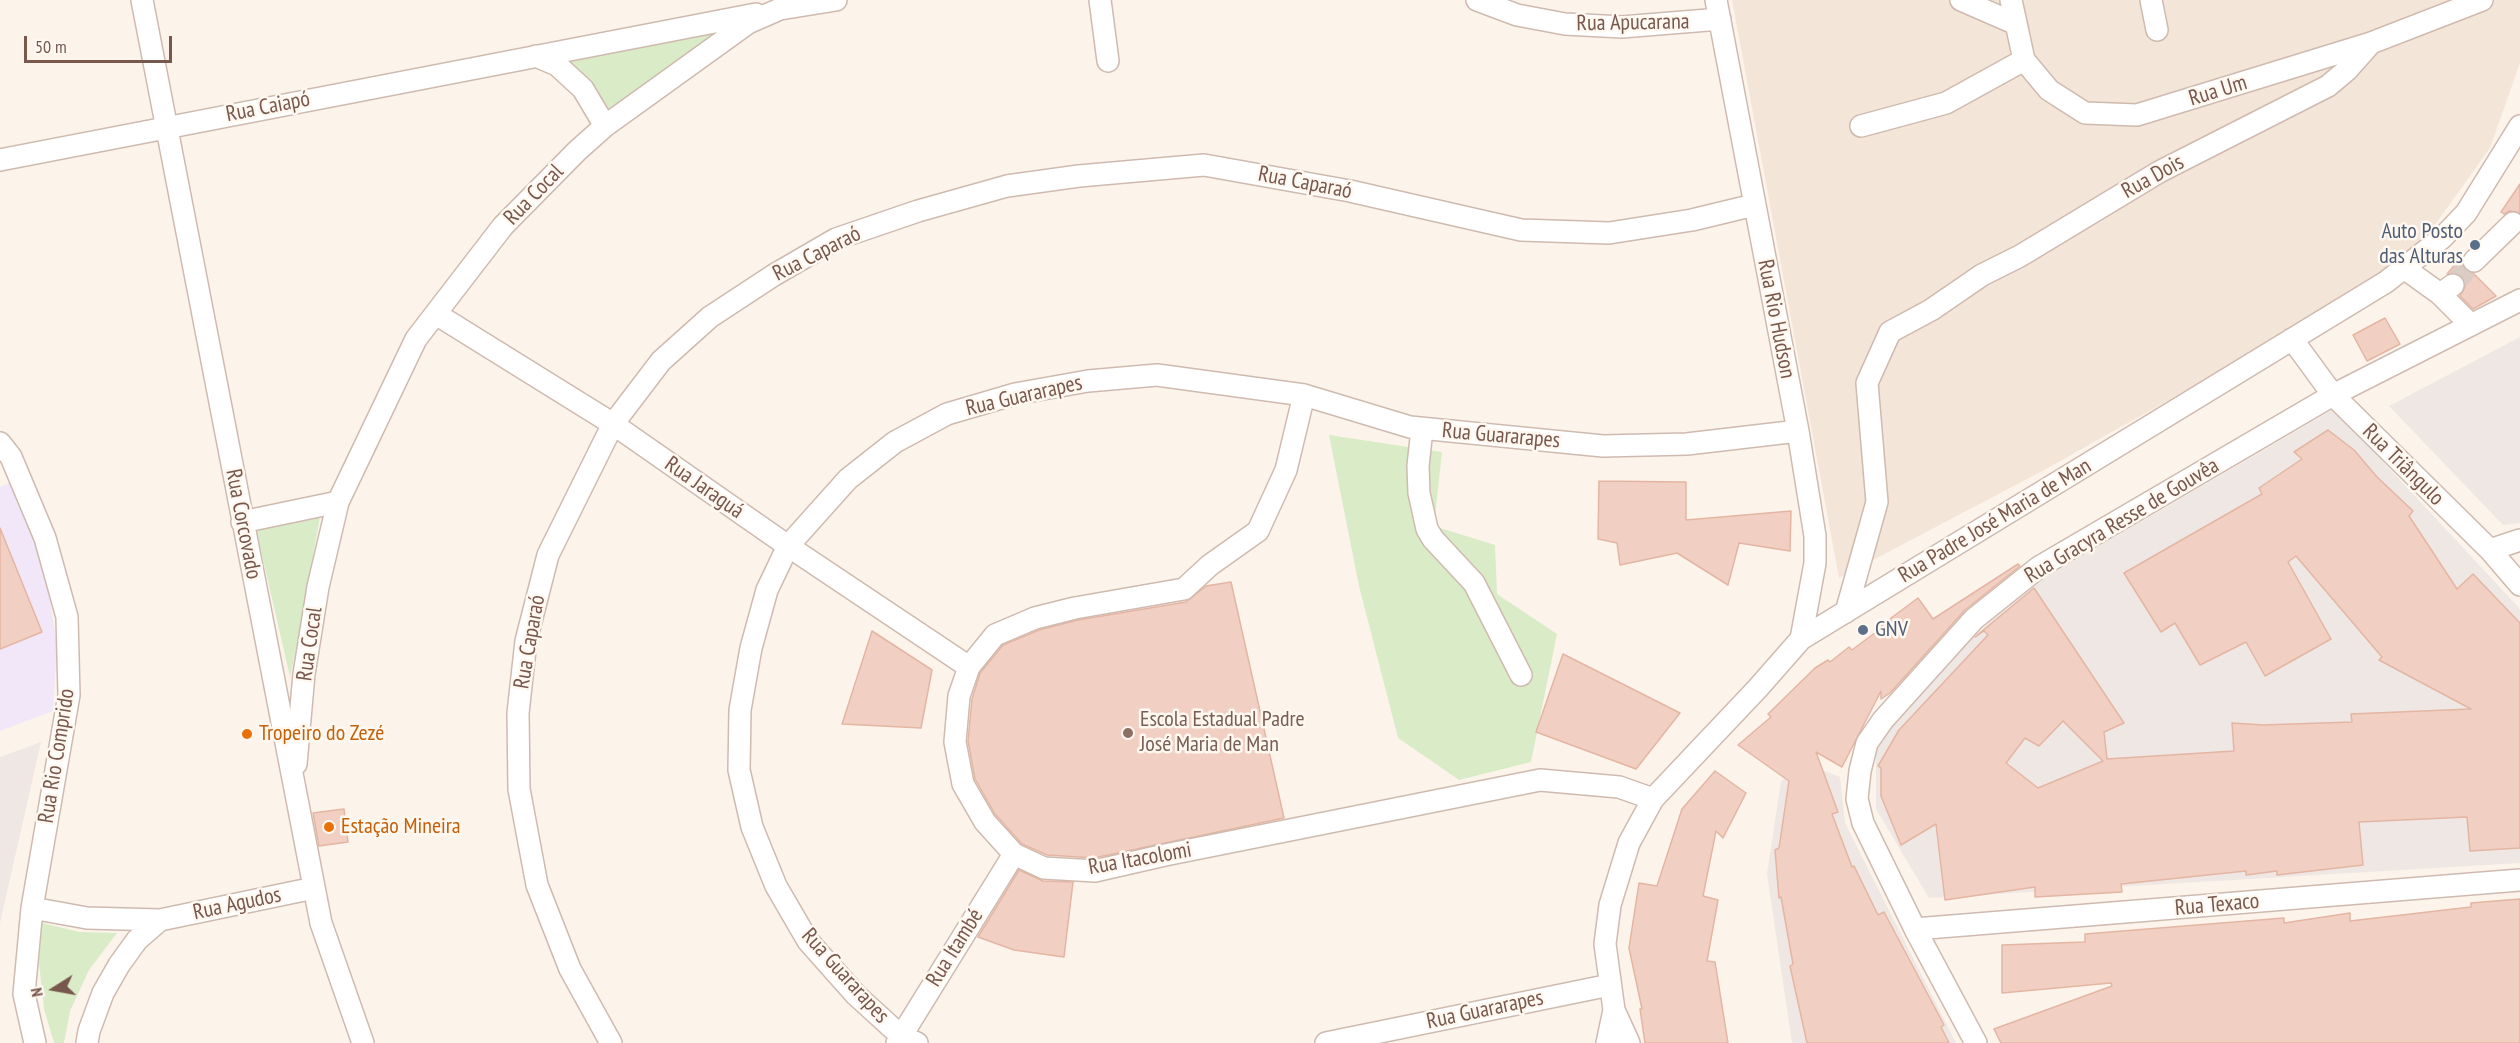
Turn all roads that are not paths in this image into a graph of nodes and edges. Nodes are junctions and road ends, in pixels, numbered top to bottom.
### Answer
1 (142, 0) edge
2 (836, 0) edge
3 (1100, 0) edge
4 (1477, 0) edge
5 (1961, 0) edge
6 (2011, 0) edge
7 (2151, 0) edge
8 (2482, 0) edge
9 (780, 9) junction
10 (1718, 10) edge
11 (2016, 24) junction
12 (2157, 30) dead end
13 (2371, 43) junction
14 (536, 56) junction
15 (2024, 60) junction
16 (1108, 61) dead end
17 (605, 126) junction
18 (1861, 126) dead end
19 (2520, 126) edge
20 (167, 127) junction
21 (0, 160) edge
22 (1754, 205) junction
23 (2513, 223) dead end
24 (2474, 261) tunnel mouth
25 (2404, 268) junction
26 (2520, 300) edge
27 (436, 314) junction
28 (2471, 325) junction
29 (2292, 339) junction
30 (1304, 395) junction
31 (2333, 396) junction
32 (613, 424) junction
33 (1422, 429) junction
34 (1798, 431) junction
35 (0, 443) edge
36 (338, 502) junction
37 (242, 522) junction
38 (2520, 540) edge
39 (788, 546) junction
40 (2490, 550) junction
41 (2520, 585) edge
42 (1846, 612) junction
43 (1801, 639) junction
44 (969, 667) junction
45 (1521, 675) dead end
46 (294, 788) junction
47 (1653, 799) junction
48 (1014, 854) junction
49 (2520, 880) edge
50 (314, 888) junction
51 (32, 908) junction
52 (160, 920) junction
53 (1915, 929) junction
54 (1610, 985) junction
55 (1614, 1010) junction
56 (905, 1040) edge
57 (35, 1043) edge
58 (87, 1043) edge
59 (363, 1043) edge
60 (611, 1043) edge
61 (1326, 1043) edge
62 (1607, 1043) edge
63 (1629, 1043) edge
64 (1976, 1043) edge

1 - 20 street, Rua Corcovado
2 - 9 street, Rua Cocal
3 - 16 street
4 - 10 street, Rua Apucarana
5 - 11 street
6 - 11 street, Rua Um
7 - 12 street
8 - 13 street, Rua Um
9 - 14 street, Rua Caiapó
9 - 17 street, Rua Cocal
10 - 22 street, Rua Rio Hudson
11 - 15 street, Rua Um
13 - 15 street, Rua Um
13 - 42 street, Rua Dois
14 - 17 street
14 - 20 street, Rua Caiapó
15 - 18 street
17 - 27 street, Rua Cocal
19 - 25 street, Rua Padre José Maria de Man
20 - 21 street, Rua Caiapó
20 - 37 street, Rua Corcovado
22 - 32 street, Rua Caparaó
22 - 34 street, Rua Rio Hudson
23 - 24 street
25 - 28 street
25 - 29 street, Rua Padre José Maria de Man
26 - 28 street, Rua Gracyra Resse de Gouvêa
27 - 32 street, Rua Jaraguá
27 - 36 street, Rua Cocal
28 - 31 street, Rua Gracyra Resse de Gouvêa
29 - 31 street, Rua Triângulo
29 - 42 street, Rua Padre José Maria de Man
30 - 33 street, Rua Guararapes
30 - 39 street, Rua Guararapes
30 - 44 street, Rua Itacolomi
31 - 40 street, Rua Triângulo
31 - 53 street, Rua Gracyra Resse de Gouvêa
32 - 39 street, Rua Jaraguá
32 - 60 street, Rua Caparaó
33 - 34 street, Rua Guararapes
33 - 45 street
34 - 43 street, Rua Rio Hudson
35 - 51 street, Rua Rio Comprido
36 - 37 street
36 - 46 street, Rua Cocal
37 - 46 street, Rua Corcovado
38 - 40 street
39 - 44 street, Rua Jaraguá
39 - 56 street, Rua Guararapes
40 - 41 street, Rua Triângulo
42 - 43 street, Rua Padre José Maria de Man
43 - 47 street, Rua Padre José Maria de Man
44 - 48 street, Rua Itacolomi
46 - 50 street, Rua Corcovado
47 - 48 street, Rua Itacolomi
47 - 54 street, Rua Padre José Maria de Man
48 - 56 street, Rua Itambé
49 - 53 street, Rua Texaco
50 - 52 street, Rua Agudos
50 - 59 street, Rua Corcovado
51 - 52 street, Rua Agudos
51 - 57 street, Rua Rio Comprido
52 - 58 street, Rua Agudos
53 - 64 street, Rua Gracyra Resse de Gouvêa
54 - 55 street, Rua Padre José Maria de Man
54 - 61 street, Rua Guararapes
55 - 62 street, Rua Padre José Maria de Man
55 - 63 street, Rua Padre José Maria de Man

